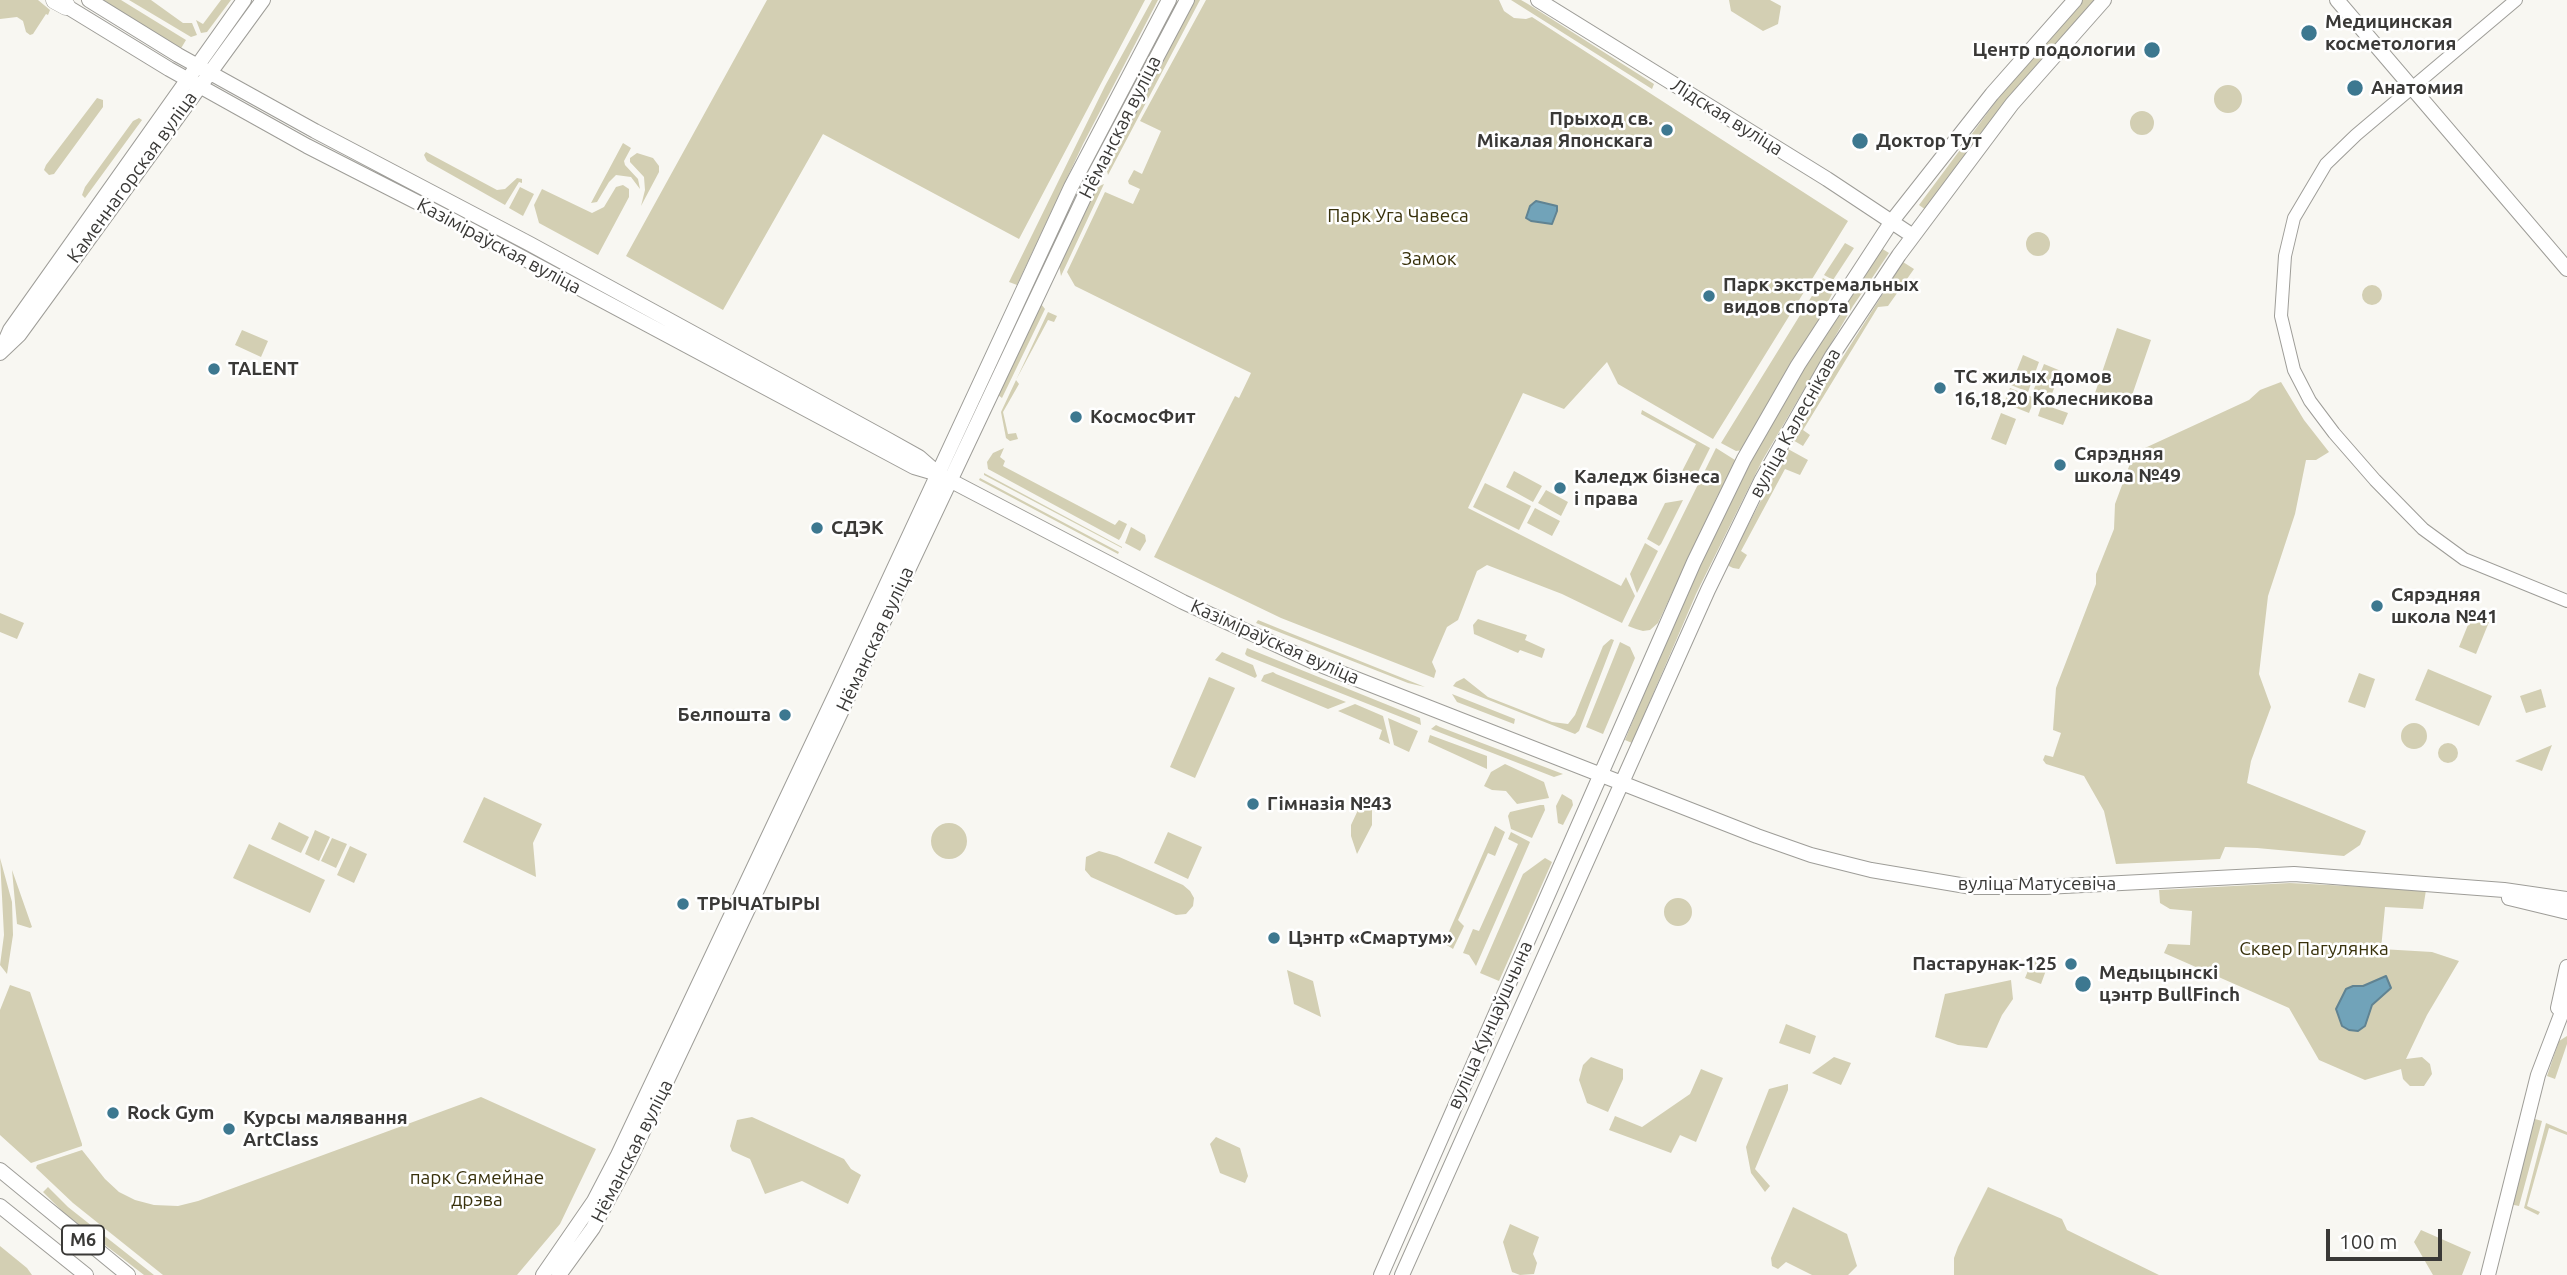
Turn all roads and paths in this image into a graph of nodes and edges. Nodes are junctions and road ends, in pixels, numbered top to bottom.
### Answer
1 (89, 0) edge
2 (244, 0) edge
3 (263, 0) edge
4 (1169, 0) edge
5 (1187, 0) edge
6 (1538, 0) edge
7 (2074, 0) edge
8 (2104, 0) edge
9 (2337, 0) edge
10 (2516, 0) edge
11 (61, 3) edge
12 (203, 68) junction
13 (193, 82) junction
14 (2413, 89) junction
15 (1892, 221) junction
16 (1913, 236) junction
17 (1031, 269) junction
18 (2567, 269) edge
19 (1046, 276) junction
20 (0, 353) edge
21 (945, 477) junction
22 (2563, 599) edge
23 (1600, 774) junction
24 (1623, 783) junction
25 (2467, 888) junction
26 (2567, 899) edge
27 (2567, 912) edge
28 (2567, 967) edge
29 (2567, 999) edge
30 (2555, 1027) junction
31 (0, 1170) edge
32 (0, 1206) edge
33 (86, 1275) edge
34 (128, 1275) edge
35 (543, 1275) edge
36 (559, 1275) edge
37 (1381, 1275) edge
38 (1402, 1275) edge
39 (2488, 1275) edge

1 - 12 main road, Казіміраўская вуліца
2 - 12 main road, Каменнагорская вуліца
3 - 12 main road, Каменнагорская вуліца
4 - 17 main road, Нёманская вуліца
5 - 19 main road, Нёманская вуліца
6 - 15 main road, Лідская вуліца
7 - 15 main road, вуліца Калеснікава
8 - 16 main road, вуліца Калеснікава
9 - 14 main road
10 - 14 street
11 - 13 main road, Казіміраўская вуліца
12 - 13 main road, Каменнагорская вуліца
12 - 21 main road, Казіміраўская вуліца
13 - 20 main road, Каменнагорская вуліца
13 - 21 main road, Казіміраўская вуліца
14 - 18 main road
14 - 22 street
15 - 16 main road, Лідская вуліца
15 - 23 main road, вуліца Калеснікава
16 - 24 main road, вуліца Калеснікава
17 - 19 main road
17 - 21 main road, Нёманская вуліца
19 - 21 main road, Нёманская вуліца
21 - 23 main road, Казіміраўская вуліца
21 - 35 main road, Нёманская вуліца
21 - 36 main road, Нёманская вуліца
23 - 24 main road, Казіміраўская вуліца
23 - 37 main road, вуліца Кунцаўшчына
24 - 25 main road, вуліца Матусевіча
24 - 38 main road, вуліца Кунцаўшчына
25 - 26 main road, вуліца Матусевіча
25 - 27 main road, вуліца Матусевіча
28 - 30 main road
29 - 30 main road
30 - 39 main road
31 - 34 main road, М6
32 - 33 main road, М6

